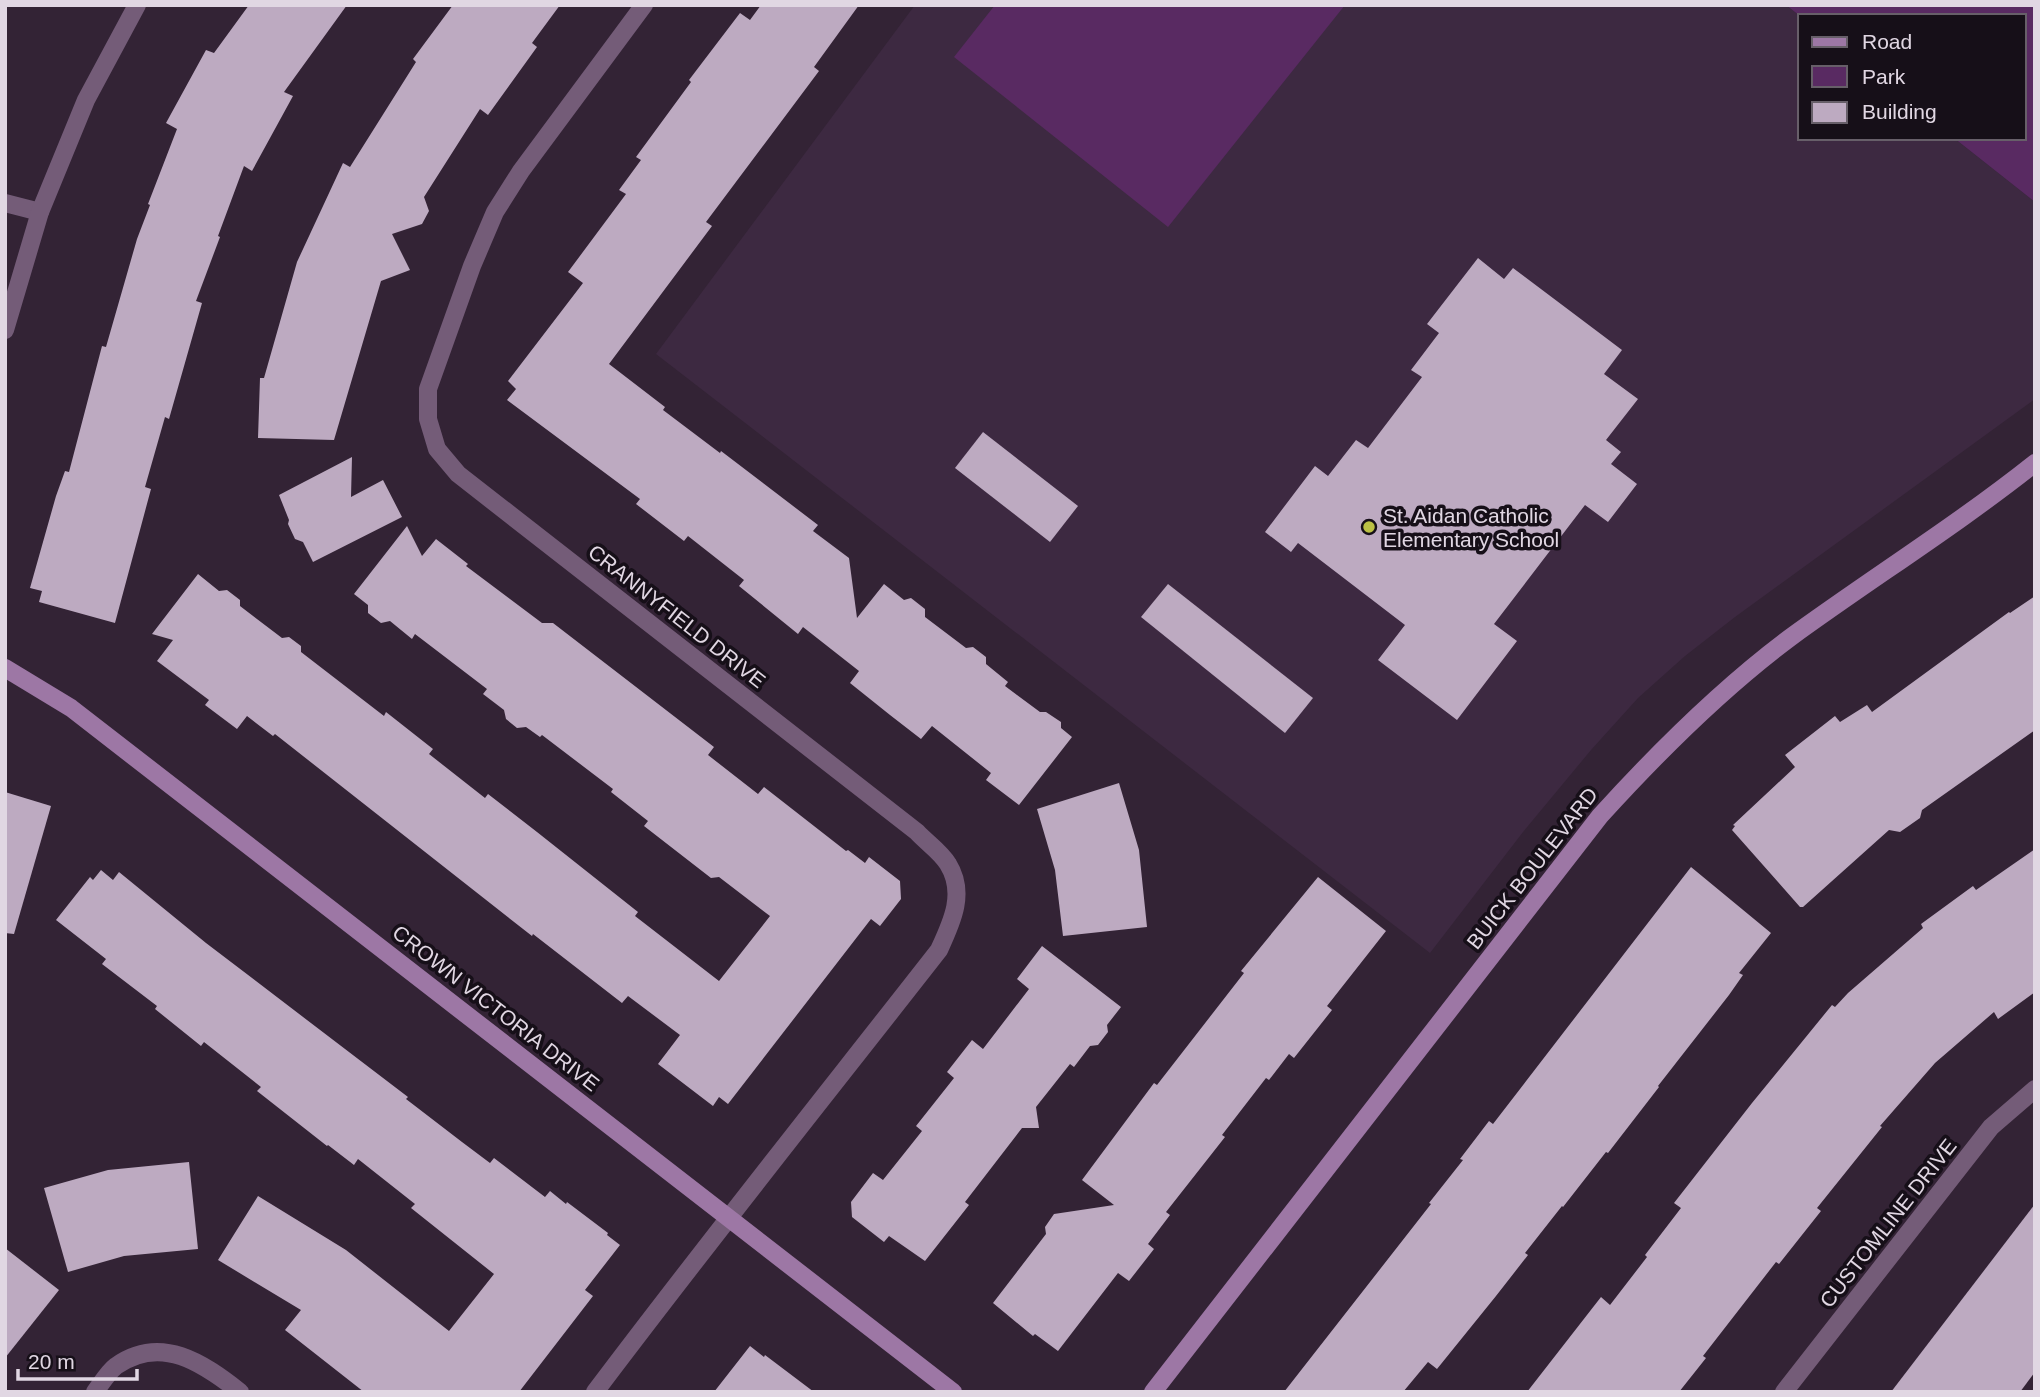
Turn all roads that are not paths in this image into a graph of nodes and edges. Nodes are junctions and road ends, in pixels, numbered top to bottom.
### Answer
1 (137, 5) edge
2 (644, 5) edge
3 (5, 203) edge
4 (40, 212) junction
5 (5, 330) edge
6 (2035, 463) edge
7 (5, 668) edge
8 (2035, 1089) edge
9 (730, 1217) junction
10 (95, 1392) edge
11 (240, 1392) edge
12 (595, 1392) edge
13 (953, 1392) edge
14 (1153, 1392) edge
15 (1784, 1392) edge

1 - 4 street
2 - 9 street, CRANNYFIELD DRIVE
3 - 4 street
4 - 5 street
6 - 14 street, BUICK BOULEVARD
7 - 9 street, CROWN VICTORIA DRIVE
8 - 15 street, CUSTOMLINE DRIVE
9 - 12 street, CRANNYFIELD DRIVE
9 - 13 street, CROWN VICTORIA DRIVE
10 - 11 street

